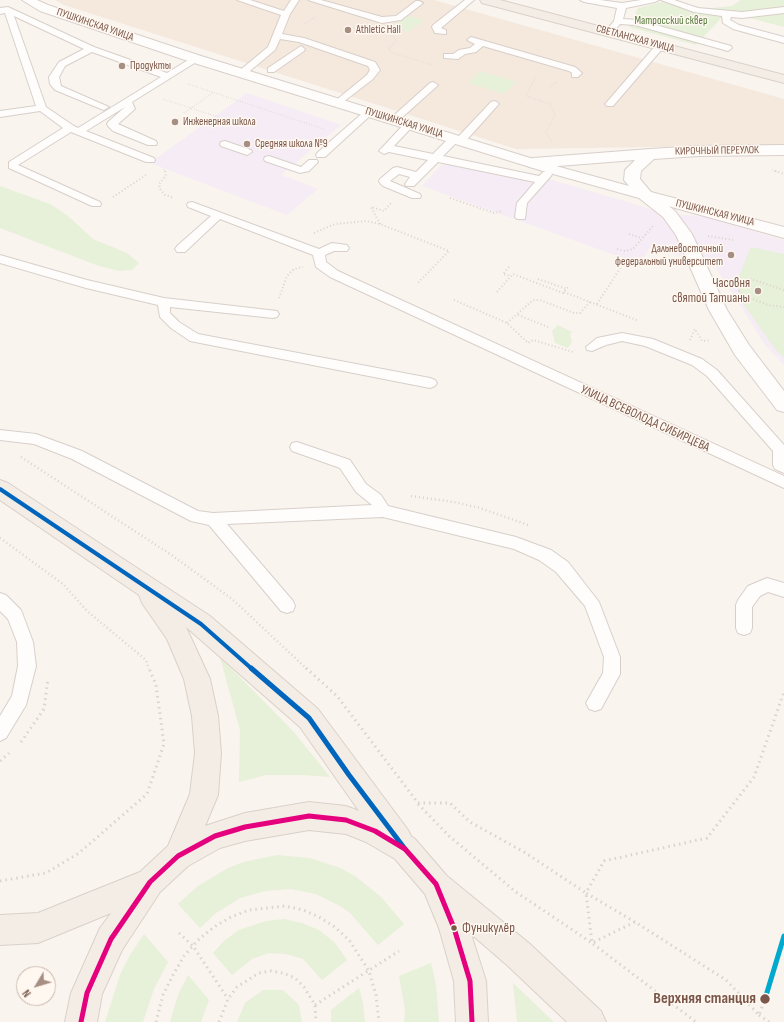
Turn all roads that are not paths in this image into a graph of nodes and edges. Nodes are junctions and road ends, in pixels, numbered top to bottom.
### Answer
1 (28, 0) edge
2 (241, 0) edge
3 (295, 0) edge
4 (312, 0) edge
5 (470, 0) edge
6 (486, 0) edge
7 (584, 0) edge
8 (655, 0) edge
9 (665, 0) edge
10 (419, 3) dead end
11 (622, 6) junction
12 (784, 10) edge
13 (4, 11) edge
14 (286, 14) junction
15 (726, 14) junction
16 (618, 20) junction
17 (443, 32) dead end
18 (608, 32) junction
19 (277, 36) junction
20 (471, 40) dead end
21 (784, 40) edge
22 (481, 43) junction
23 (660, 46) junction
24 (272, 48) junction
25 (728, 48) dead end
26 (91, 49) junction
27 (301, 49) junction
28 (447, 56) dead end
29 (196, 59) junction
30 (254, 64) junction
31 (350, 64) dead end
32 (243, 66) junction
33 (271, 70) dead end
34 (575, 75) dead end
35 (168, 76) junction
36 (784, 79) edge
37 (433, 85) dead end
38 (127, 101) junction
39 (338, 103) junction
40 (494, 104) dead end
41 (610, 104) dead end
42 (104, 107) dead end
43 (42, 108) junction
44 (369, 112) junction
45 (0, 114) edge
46 (394, 120) junction
47 (409, 125) junction
48 (74, 130) junction
49 (457, 140) junction
50 (152, 143) dead end
51 (225, 144) dead end
52 (784, 150) edge
53 (247, 152) dead end
54 (650, 154) junction
55 (321, 155) dead end
56 (436, 157) junction
57 (269, 159) dead end
58 (150, 160) dead end
59 (313, 162) dead end
60 (533, 163) junction
61 (551, 169) junction
62 (417, 176) junction
63 (542, 180) junction
64 (406, 188) junction
65 (645, 195) junction
66 (416, 196) dead end
67 (96, 204) road end
68 (192, 205) dead end
69 (217, 216) junction
70 (521, 217) dead end
71 (784, 233) edge
72 (343, 248) dead end
73 (181, 249) dead end
74 (320, 258) junction
75 (0, 259) edge
76 (164, 302) junction
77 (273, 314) road end
78 (592, 347) dead end
79 (430, 383) dead end
80 (784, 405) edge
81 (0, 435) edge
82 (297, 447) dead end
83 (784, 467) edge
84 (784, 482) edge
85 (0, 489) edge
86 (384, 511) junction
87 (213, 519) junction
88 (143, 587) junction
89 (784, 590) edge
90 (0, 600) edge
91 (286, 606) dead end
92 (744, 628) dead end
93 (596, 703) dead end
94 (0, 732) edge
95 (405, 849) junction
96 (178, 856) junction
97 (150, 882) junction
98 (436, 884) junction
99 (0, 930) edge
100 (81, 1022) edge
101 (472, 1022) edge
102 (590, 1022) edge

1 - 29 main road, ПУШКИНСКАЯ УЛИЦА
2 - 14 lane
3 - 14 lane
4 - 10 lane
5 - 17 lane
6 - 18 main road, СВЕТЛАНСКАЯ УЛИЦА
7 - 11 lane
8 - 11 lane
9 - 15 lane
11 - 16 lane
12 - 15 lane
13 - 26 lane
13 - 43 lane
14 - 19 lane
15 - 21 lane
16 - 18 lane
16 - 25 lane
18 - 23 main road, СВЕТЛАНСКАЯ УЛИЦА
19 - 24 lane
19 - 39 lane
20 - 22 lane
22 - 28 lane
22 - 34 lane
23 - 36 main road, СВЕТЛАНСКАЯ УЛИЦА
23 - 41 lane
24 - 27 lane
24 - 30 lane
26 - 35 lane
26 - 42 lane
27 - 31 lane
27 - 33 lane
29 - 32 main road, ПУШКИНСКАЯ УЛИЦА
29 - 35 lane
30 - 32 lane
30 - 32 lane
32 - 39 main road, ПУШКИНСКАЯ УЛИЦА
35 - 38 lane
37 - 46 lane
38 - 48 lane
38 - 50 lane
39 - 44 main road, ПУШКИНСКАЯ УЛИЦА
40 - 49 lane
43 - 45 lane
43 - 48 lane
44 - 46 main road, ПУШКИНСКАЯ УЛИЦА
44 - 55 lane
46 - 47 main road, ПУШКИНСКАЯ УЛИЦА
47 - 49 main road, ПУШКИНСКАЯ УЛИЦА
47 - 56 lane
48 - 58 lane
48 - 67 lane
49 - 56 lane
49 - 60 main road, ПУШКИНСКАЯ УЛИЦА
51 - 53 lane
52 - 54 main road, КИРОЧНЫЙ ПЕРЕУЛОК
54 - 60 main road, КИРОЧНЫЙ ПЕРЕУЛОК
54 - 65 main road
56 - 62 lane
56 - 63 lane
57 - 59 lane
60 - 61 main road, ПУШКИНСКАЯ УЛИЦА
61 - 63 lane
61 - 65 main road, ПУШКИНСКАЯ УЛИЦА
62 - 64 lane
62 - 64 lane
63 - 70 lane
64 - 66 lane
65 - 71 main road, ПУШКИНСКАЯ УЛИЦА
65 - 80 main road
68 - 69 lane, УЛИЦА ВСЕВОЛОДА СИБИРЦЕВА
69 - 73 lane
69 - 74 lane, УЛИЦА ВСЕВОЛОДА СИБИРЦЕВА
72 - 74 lane
74 - 84 lane, УЛИЦА ВСЕВОЛОДА СИБИРЦЕВА
75 - 76 lane
76 - 77 lane
76 - 79 lane
78 - 83 lane
81 - 87 lane
82 - 86 lane
85 - 88 main road
86 - 87 lane
86 - 93 lane
87 - 91 lane
88 - 95 main road
88 - 96 main road
89 - 92 lane
90 - 94 lane
95 - 96 main road
95 - 98 main road
96 - 97 main road
97 - 99 main road
97 - 100 main road
98 - 101 main road
98 - 102 main road

